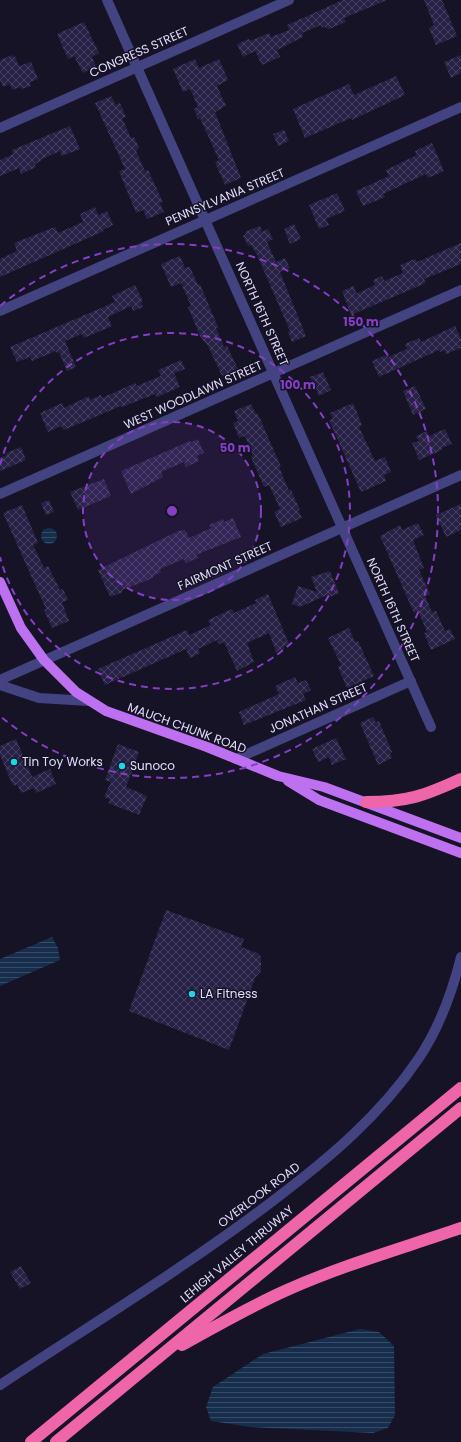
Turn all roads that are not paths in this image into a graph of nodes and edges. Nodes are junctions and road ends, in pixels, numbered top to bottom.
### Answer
1 (108, 0) edge
2 (288, 0) edge
3 (137, 67) junction
4 (461, 107) edge
5 (0, 128) edge
6 (206, 219) junction
7 (461, 290) edge
8 (0, 311) edge
9 (273, 374) junction
10 (461, 475) edge
11 (0, 494) edge
12 (343, 528) junction
13 (0, 582) edge
14 (44, 660) junction
15 (0, 680) edge
16 (411, 682) junction
17 (0, 685) edge
18 (89, 701) junction
19 (431, 727) dead end
20 (236, 759) junction
21 (278, 776) junction
22 (461, 779) edge
23 (366, 802) junction
24 (461, 838) edge
25 (461, 853) edge
26 (461, 957) edge
27 (461, 1088) edge
28 (461, 1108) edge
29 (461, 1228) edge
30 (155, 1360) junction
31 (0, 1385) edge
32 (31, 1442) edge
33 (56, 1442) edge

1 - 3 street, NORTH 16TH STREET
2 - 3 street, CONGRESS STREET
3 - 5 street, CONGRESS STREET
3 - 6 street, NORTH 16TH STREET
4 - 6 street, PENNSYLVANIA STREET
6 - 8 street, PENNSYLVANIA STREET
6 - 9 street, NORTH 16TH STREET
7 - 9 street, WEST WOODLAWN STREET
9 - 11 street, WEST WOODLAWN STREET
9 - 12 street, NORTH 16TH STREET
10 - 12 street, FAIRMONT STREET
12 - 14 street, FAIRMONT STREET
12 - 16 street, NORTH 16TH STREET
13 - 14 main road, MAUCH CHUNK ROAD
14 - 15 street, FAIRMONT STREET
14 - 18 main road, MAUCH CHUNK ROAD
16 - 19 street, NORTH 16TH STREET
16 - 20 street, JONATHAN STREET
17 - 18 street, MAUCH CHUNK ROAD
18 - 20 main road, MAUCH CHUNK ROAD
20 - 21 main road, MAUCH CHUNK ROAD
21 - 23 main road, MAUCH CHUNK ROAD
21 - 25 main road, MAUCH CHUNK ROAD
22 - 23 highway
23 - 24 main road, MAUCH CHUNK ROAD
26 - 31 street, OVERLOOK ROAD
27 - 32 highway, LEHIGH VALLEY THRUWAY
28 - 30 highway
29 - 30 highway
30 - 33 highway

